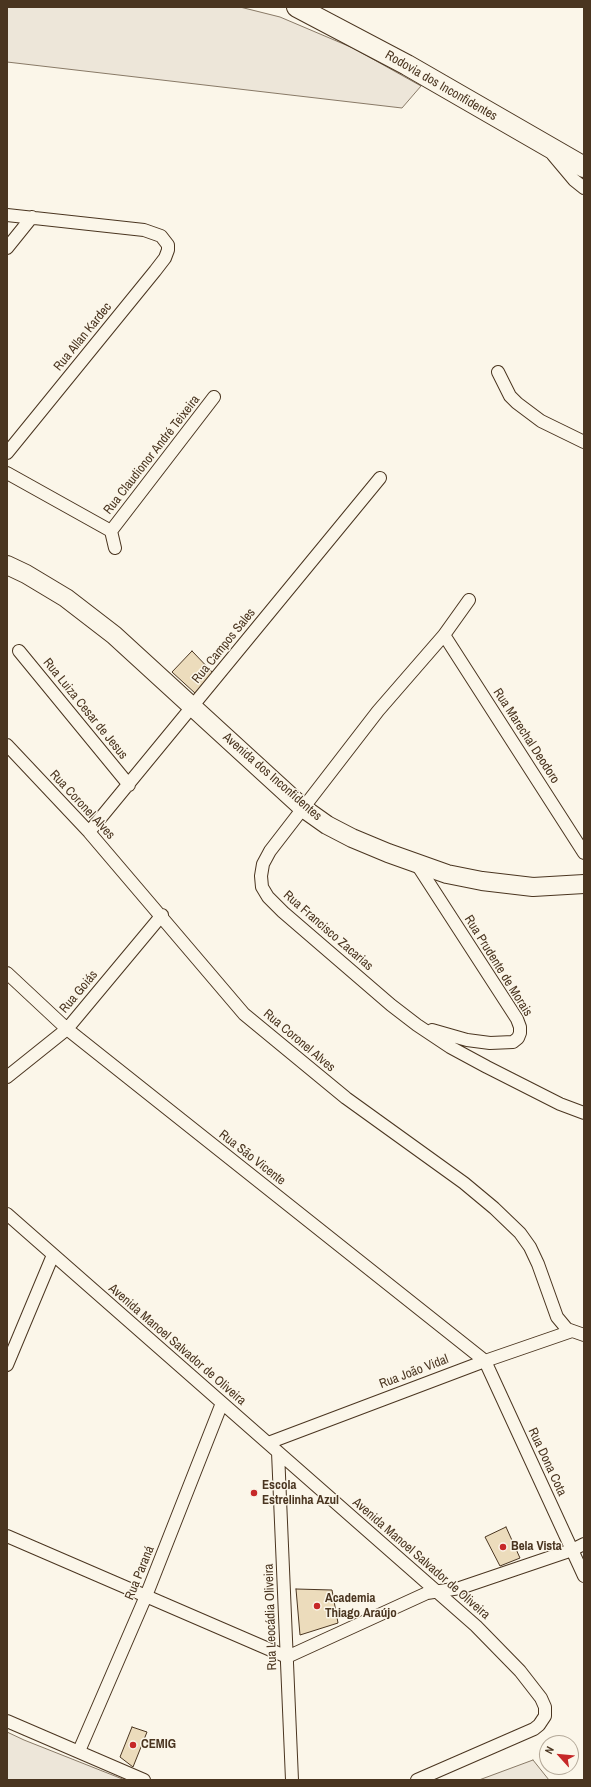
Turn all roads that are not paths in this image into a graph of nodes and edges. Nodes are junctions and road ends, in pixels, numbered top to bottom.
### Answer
1 (296, 7) edge
2 (548, 147) junction
3 (584, 167) edge
4 (584, 188) edge
5 (7, 215) edge
6 (32, 217) junction
7 (7, 248) edge
8 (498, 372) dead end
9 (214, 397) dead end
10 (584, 442) edge
11 (7, 453) edge
12 (7, 473) edge
13 (380, 478) dead end
14 (111, 531) junction
15 (115, 548) dead end
16 (7, 565) edge
17 (469, 600) dead end
18 (444, 635) junction
19 (20, 651) dead end
20 (192, 707) junction
21 (7, 745) edge
22 (129, 785) junction
23 (303, 808) junction
24 (89, 832) junction
25 (584, 853) edge
26 (416, 863) junction
27 (584, 884) edge
28 (162, 915) junction
29 (7, 973) edge
30 (417, 1025) junction
31 (66, 1029) junction
32 (7, 1077) edge
33 (584, 1113) edge
34 (7, 1214) edge
35 (53, 1255) junction
36 (572, 1331) junction
37 (584, 1335) edge
38 (10, 1349) edge
39 (485, 1361) junction
40 (7, 1365) edge
41 (222, 1403) junction
42 (268, 1443) junction
43 (278, 1452) junction
44 (7, 1536) edge
45 (584, 1544) edge
46 (572, 1550) junction
47 (584, 1576) edge
48 (438, 1591) junction
49 (146, 1596) junction
50 (287, 1657) junction
51 (7, 1721) edge
52 (79, 1751) junction
53 (144, 1780) edge
54 (292, 1780) edge
55 (417, 1780) edge

1 - 2 main road, Rodovia dos Inconfidentes
2 - 3 main road, Rodovia dos Inconfidentes
2 - 4 street
5 - 6 street
6 - 7 street
6 - 11 street, Rua Allan Kardec
8 - 10 street
9 - 14 street, Rua Claudionor André Teixeira
12 - 14 street, Rua Claudionor André Teixeira
13 - 20 street, Rua Campos Sales
14 - 15 street, Rua Claudionor André Teixeira
16 - 20 main road, Avenida dos Inconfidentes
17 - 18 street, Rua Francisco Zacarias
18 - 23 street, Rua Francisco Zacarias
18 - 25 street, Rua Marechal Deodoro
19 - 22 street, Rua Luiza Cesar de Jesus
20 - 22 street, Rua Campos Sales
20 - 23 main road, Avenida dos Inconfidentes
21 - 24 street, Rua Coronel Alves
22 - 24 street, Rua Campos Sales
23 - 26 main road, Avenida dos Inconfidentes
23 - 30 street, Rua Francisco Zacarias
24 - 28 street, Rua Coronel Alves
26 - 27 main road, Avenida dos Inconfidentes
26 - 30 street, Rua Prudente de Morais
28 - 31 street, Rua Goiás
28 - 36 street, Rua Coronel Alves
29 - 31 street, Rua São Vicente
30 - 33 street, Rua Francisco Zacarias
31 - 32 street, Rua Goiás
31 - 39 street, Rua São Vicente
34 - 35 street, Avenida Manoel Salvador de Oliveira
35 - 38 street
35 - 41 street, Avenida Manoel Salvador de Oliveira
36 - 37 street, Rua Coronel Alves
36 - 39 street, Rua João Vidal
38 - 40 street
39 - 42 street, Rua João Vidal
39 - 46 street, Rua Dona Cota
41 - 42 street, Avenida Manoel Salvador de Oliveira
41 - 49 street, Rua Paraná
42 - 43 street, Avenida Manoel Salvador de Oliveira
43 - 48 street, Avenida Manoel Salvador de Oliveira
43 - 50 street, Rua Leocádia Oliveira
44 - 49 street
45 - 46 street
46 - 47 street, Rua Dona Cota
46 - 48 street
48 - 50 street
48 - 55 street, Avenida Manoel Salvador de Oliveira
49 - 50 street
49 - 52 street, Rua Paraná
50 - 54 street, Rua Leocádia Oliveira
51 - 52 street
52 - 53 street

